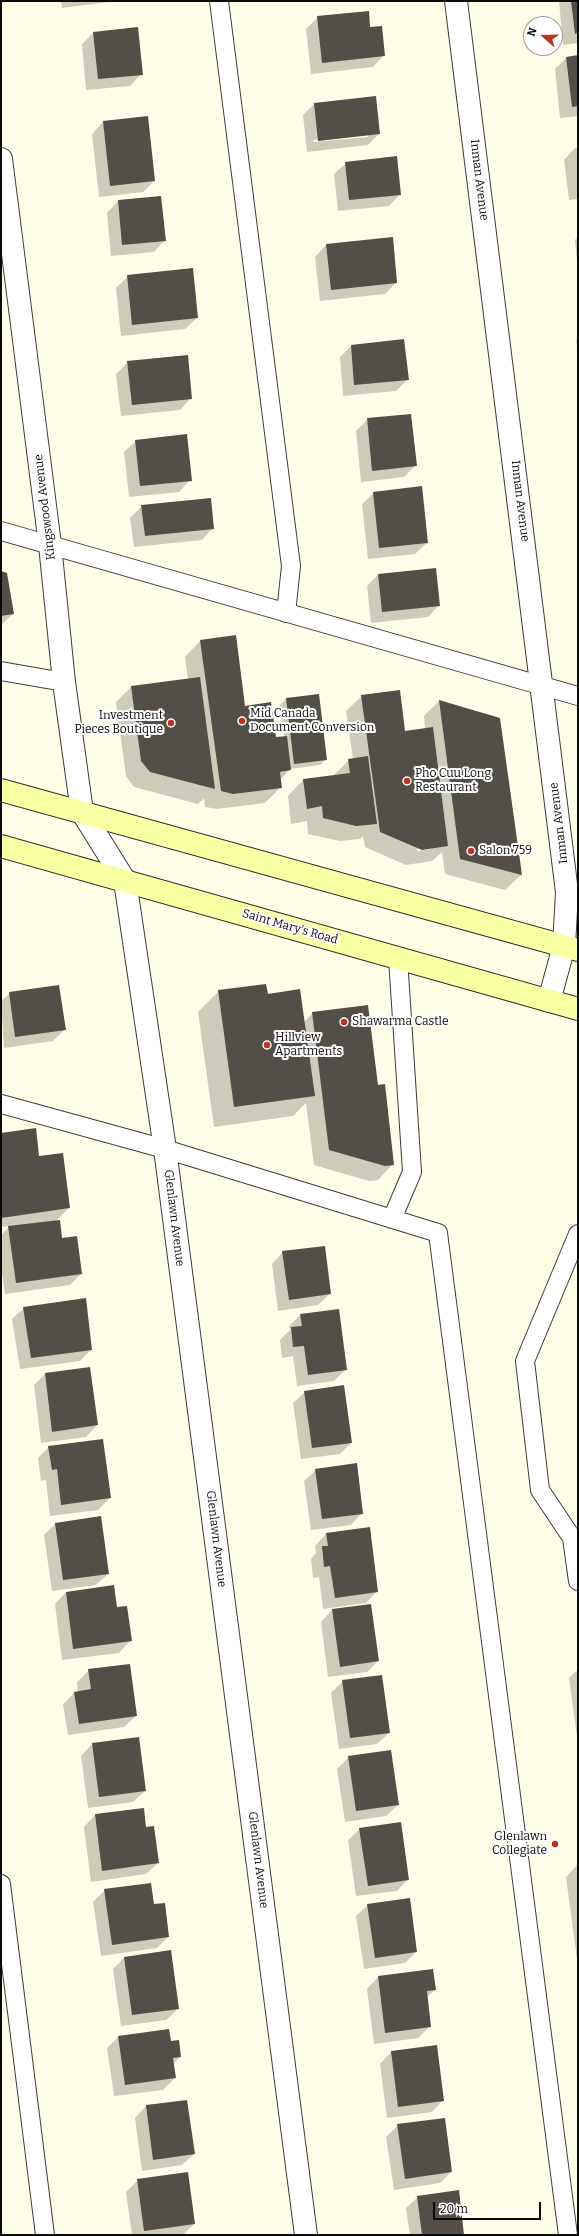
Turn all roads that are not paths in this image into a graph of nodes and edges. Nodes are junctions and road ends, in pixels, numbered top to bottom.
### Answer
1 (219, 1) edge
2 (456, 1) edge
3 (1, 159) edge
4 (1, 531) edge
5 (50, 545) junction
6 (286, 613) junction
7 (1, 671) edge
8 (64, 682) junction
9 (543, 686) junction
10 (578, 696) edge
11 (1, 790) edge
12 (82, 812) junction
13 (1, 846) edge
14 (105, 849) joint
15 (126, 881) junction
16 (571, 948) edge
17 (398, 958) junction
18 (550, 1001) junction
19 (578, 1009) edge
20 (1, 1104) edge
21 (165, 1149) junction
22 (392, 1219) junction
23 (578, 1234) edge
24 (575, 1537) edge
25 (578, 1581) edge
26 (1, 1884) edge
27 (45, 2235) edge
28 (306, 2235) edge
29 (568, 2235) edge

1 - 6 lane
2 - 9 street, Inman Avenue
3 - 5 street, Kingswood Avenue
4 - 5 lane
5 - 6 lane
5 - 8 street, Kingswood Avenue
6 - 9 lane
7 - 8 lane
8 - 12 street, Kingswood Avenue
9 - 10 lane
9 - 16 street, Inman Avenue
11 - 12 main road
12 - 14 street, Kingswood Avenue
12 - 16 main road
13 - 15 main road, Saint Mary's Road
14 - 15 street, Glenlawn Avenue
15 - 17 main road, Saint Mary's Road
15 - 21 street, Glenlawn Avenue
16 - 18 street, Inman Avenue
17 - 18 main road, Saint Mary's Road
17 - 22 lane
18 - 19 main road, Saint Mary's Road
20 - 21 lane
21 - 22 lane
21 - 28 street, Glenlawn Avenue
22 - 29 lane
23 - 24 lane
24 - 25 lane
26 - 27 lane

